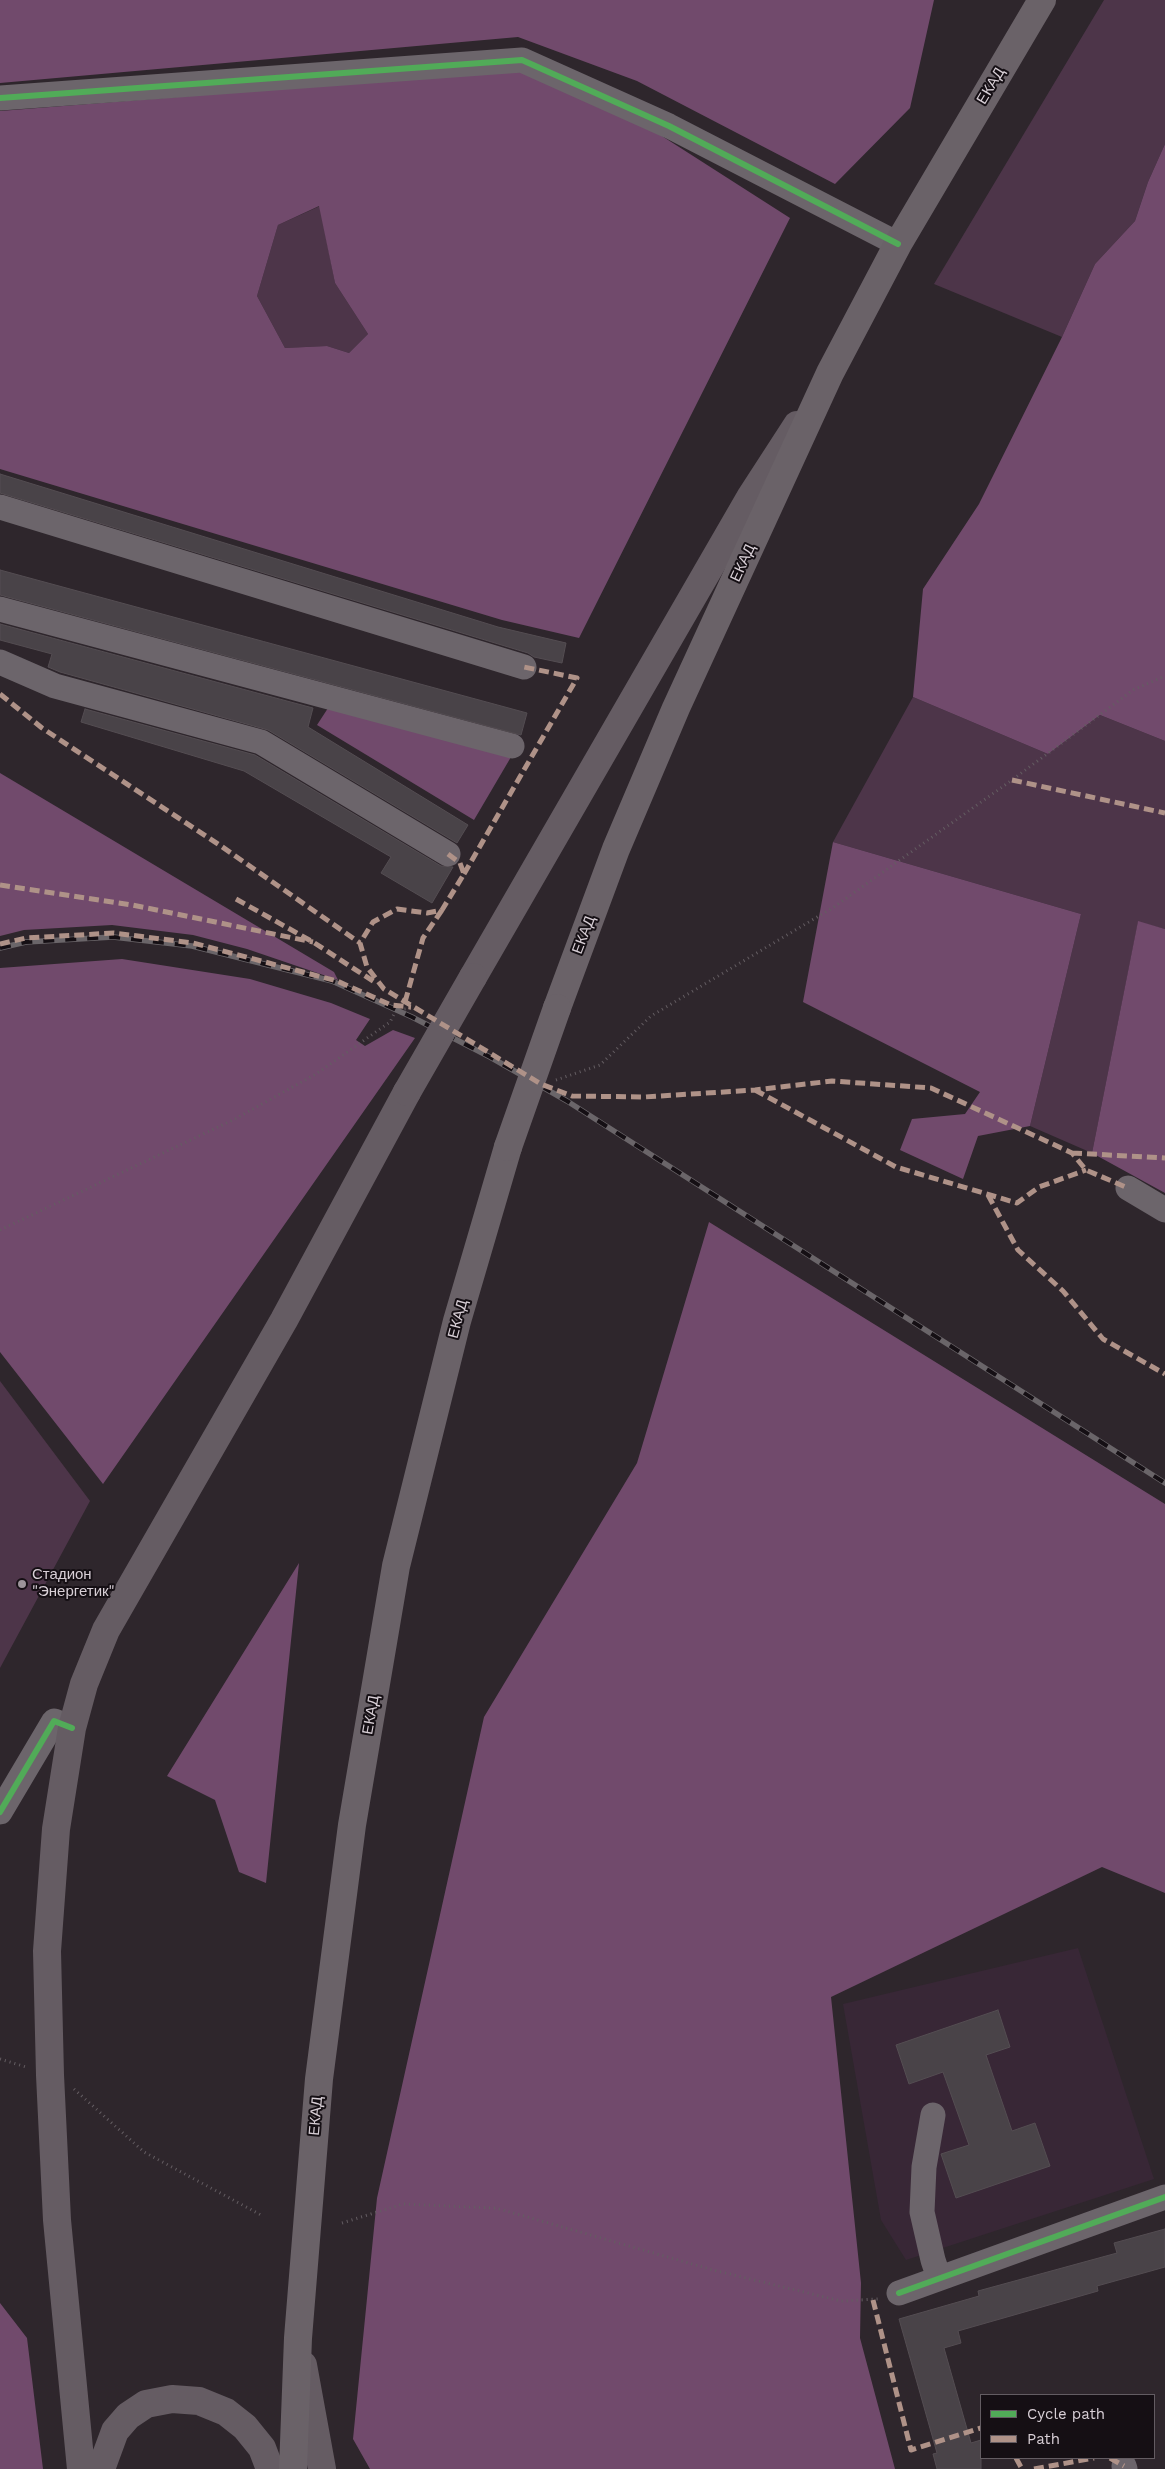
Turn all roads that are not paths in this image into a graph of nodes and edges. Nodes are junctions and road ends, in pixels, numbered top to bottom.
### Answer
1 (1042, 0) edge
2 (0, 98) edge
3 (898, 244) junction
4 (830, 373) junction
5 (0, 506) edge
6 (0, 609) edge
7 (0, 662) edge
8 (524, 668) dead end
9 (512, 746) dead end
10 (448, 854) dead end
11 (1128, 1188) dead end
12 (1165, 1210) edge
13 (72, 1728) junction
14 (0, 1812) edge
15 (933, 2115) dead end
16 (1165, 2197) edge
17 (940, 2278) junction
18 (899, 2293) road end
19 (298, 2338) junction
20 (81, 2469) edge
21 (101, 2469) edge
22 (270, 2469) edge
23 (293, 2469) edge
24 (322, 2469) edge

1 - 3 highway, ЕКАД
2 - 3 street
3 - 4 highway, ЕКАД
4 - 13 main road, bridge
4 - 19 highway, ЕКАД, bridge
5 - 8 street
6 - 9 street
7 - 10 street
11 - 12 street
13 - 14 street
13 - 20 main road
15 - 17 street
16 - 17 street
17 - 18 street
19 - 23 highway, ЕКАД
19 - 24 main road
21 - 22 main road

